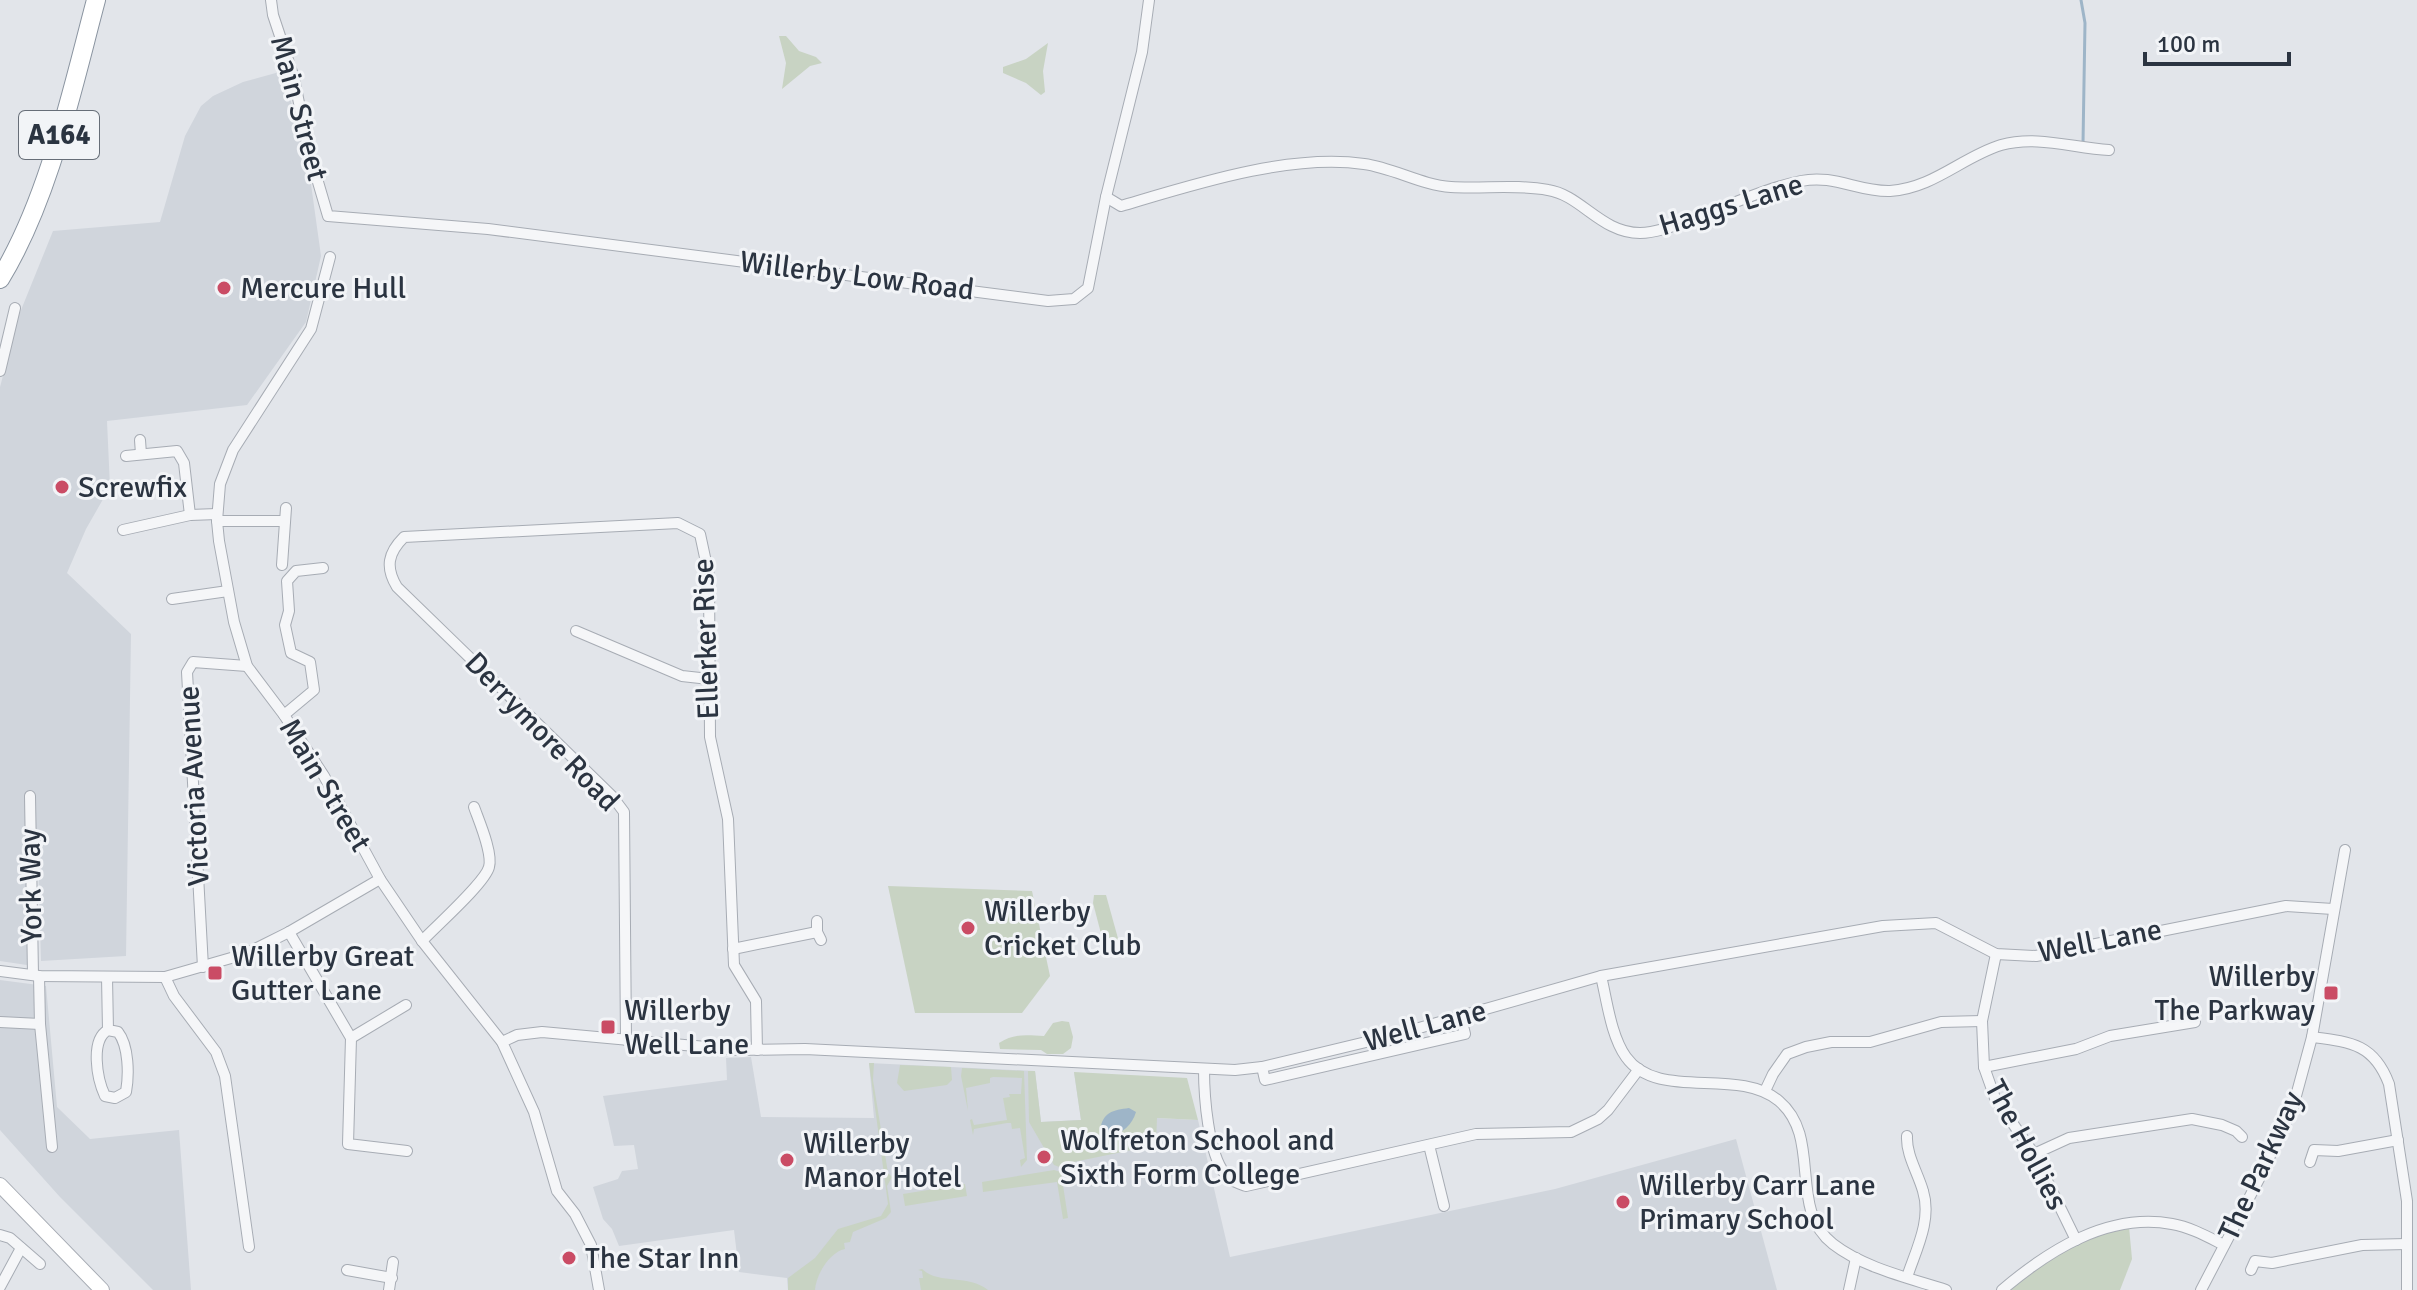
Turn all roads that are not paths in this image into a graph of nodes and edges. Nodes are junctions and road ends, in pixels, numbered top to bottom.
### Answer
1 (87, 0) edge
2 (96, 0) edge
3 (271, 0) edge
4 (1149, 0) edge
5 (2109, 150) dead end
6 (1106, 197) junction
7 (1121, 206) junction
8 (328, 216) joint
9 (1101, 222) junction
10 (330, 257) dead end
11 (3, 261) edge
12 (15, 308) dead end
13 (0, 371) edge
14 (140, 440) dead end
15 (141, 454) junction
16 (126, 456) dead end
17 (286, 508) dead end
18 (190, 515) junction
19 (217, 518) junction
20 (285, 521) junction
21 (123, 530) dead end
22 (392, 549) joint
23 (282, 565) dead end
24 (323, 568) dead end
25 (228, 591) junction
26 (172, 599) dead end
27 (572, 630) dead end
28 (247, 666) junction
29 (709, 679) junction
30 (284, 715) junction
31 (30, 796) dead end
32 (474, 807) dead end
33 (2345, 850) dead end
34 (380, 879) junction
35 (2333, 909) junction
36 (819, 931) dead end
37 (289, 932) junction
38 (422, 941) junction
39 (733, 949) junction
40 (1996, 954) junction
41 (203, 967) junction
42 (0, 971) edge
43 (36, 976) junction
44 (1601, 976) junction
45 (107, 977) junction
46 (165, 977) junction
47 (402, 1011) dead end
48 (1461, 1018) junction
49 (1982, 1021) junction
50 (0, 1022) edge
51 (2195, 1022) dead end
52 (40, 1024) junction
53 (108, 1030) junction
54 (2312, 1037) junction
55 (351, 1038) junction
56 (626, 1040) junction
57 (502, 1042) junction
58 (757, 1050) junction
59 (1262, 1067) junction
60 (1984, 1067) junction
61 (1204, 1069) junction
62 (1639, 1069) junction
63 (1765, 1091) junction
64 (1907, 1136) dead end
65 (2242, 1137) dead end
66 (2398, 1140) junction
67 (1429, 1145) junction
68 (52, 1147) dead end
69 (402, 1154) dead end
70 (2034, 1154) junction
71 (2310, 1162) dead end
72 (0, 1185) edge
73 (1443, 1206) dead end
74 (0, 1235) edge
75 (2076, 1240) junction
76 (2407, 1244) junction
77 (2224, 1245) junction
78 (21, 1248) junction
79 (249, 1250) dead end
80 (1856, 1258) junction
81 (393, 1262) dead end
82 (40, 1264) dead end
83 (347, 1270) dead end
84 (2251, 1270) dead end
85 (1907, 1277) junction
86 (392, 1278) junction
87 (0, 1287) edge
88 (102, 1290) edge
89 (389, 1290) edge
90 (599, 1290) edge
91 (1849, 1290) edge
92 (1946, 1290) edge
93 (2002, 1290) edge
94 (2201, 1290) edge
95 (2407, 1290) edge

1 - 11 highway, A164
2 - 11 highway, A164
3 - 8 street, Main Street
4 - 6 street, Willerby Low Road
5 - 7 street, Haggs Lane
6 - 7 street
6 - 9 street, Willerby Low Road
7 - 9 street, Haggs Lane
8 - 9 street, Willerby Low Road
10 - 19 street, Main Street
12 - 13 street
14 - 15 street
15 - 16 street
15 - 18 street
17 - 20 street
18 - 19 street
18 - 21 street
19 - 20 street
19 - 25 street, Main Street
20 - 23 street
22 - 29 street, Ellerker Rise
22 - 56 street, Derrymore Road
24 - 30 street
25 - 26 street
25 - 28 street, Main Street
27 - 29 street
28 - 30 street, Main Street
28 - 41 street, Victoria Avenue
29 - 39 street, Ellerker Rise
30 - 34 street, Main Street
31 - 43 street, York Way
32 - 38 street
33 - 35 street, The Parkway
34 - 37 street
34 - 38 street, Main Street
35 - 40 street, Well Lane
35 - 54 street, The Parkway
36 - 39 street
37 - 41 street
37 - 55 street
38 - 57 street, Main Street
39 - 58 street, Ellerker Rise
40 - 44 street, Well Lane
40 - 49 street, The Hollies
41 - 46 street
42 - 43 street
43 - 45 street
43 - 52 street, York Way
44 - 48 street, Well Lane
44 - 62 street
45 - 46 street
45 - 53 street
46 - 79 street
47 - 55 street
48 - 59 street, Well Lane
48 - 59 street
49 - 60 street, The Hollies
49 - 63 street
50 - 52 street
51 - 60 street
52 - 68 street, York Way
53 - 53 street
54 - 66 street
54 - 77 street, The Parkway
55 - 69 street
56 - 57 street, Well Lane
56 - 58 street, Well Lane
57 - 90 street, Main Street
58 - 61 street, Well Lane
59 - 61 street, Well Lane
60 - 70 street, The Hollies
61 - 67 street
62 - 63 street
62 - 67 street
63 - 80 street
64 - 85 street
65 - 70 street
66 - 71 street
66 - 76 street
67 - 73 street
70 - 75 street, The Hollies
72 - 88 main road
74 - 78 street
75 - 77 street
75 - 93 street
76 - 84 street
76 - 95 street
77 - 94 street, The Parkway
78 - 82 street
78 - 87 street
80 - 85 street
80 - 91 street
81 - 86 street
83 - 86 street
85 - 92 street
86 - 89 street

